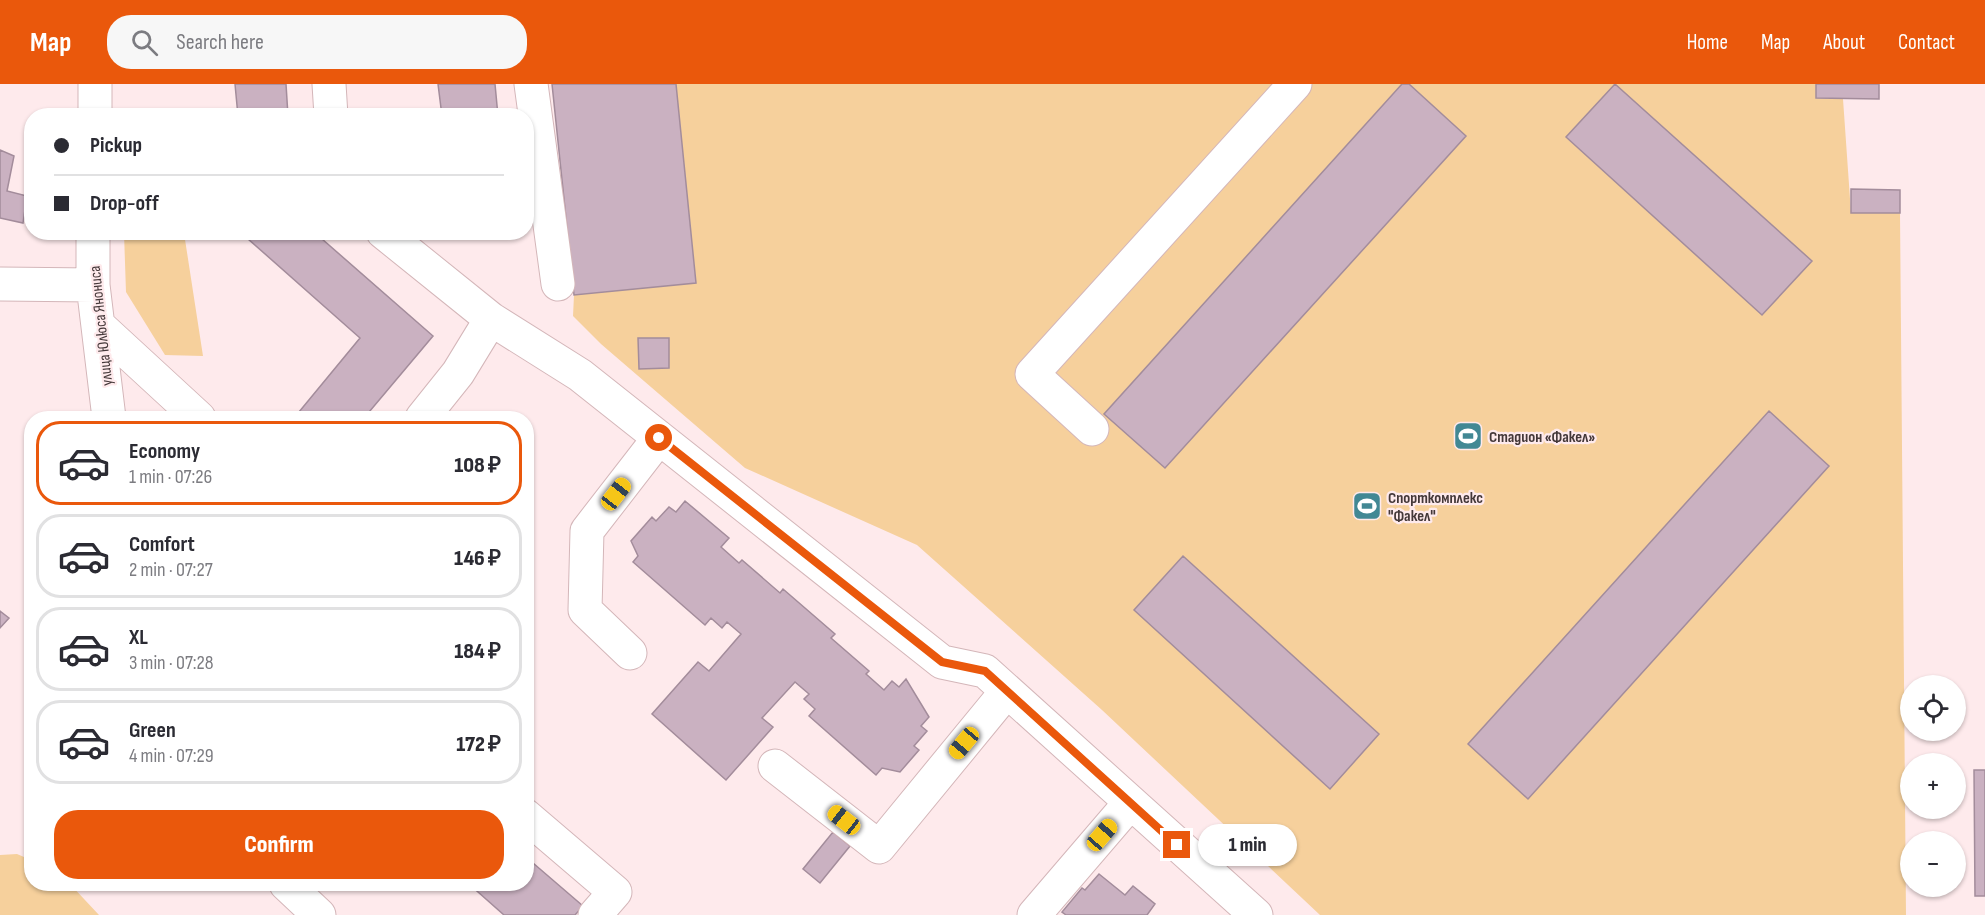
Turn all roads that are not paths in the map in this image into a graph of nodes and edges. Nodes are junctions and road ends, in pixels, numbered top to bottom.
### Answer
1 (95, 84) edge
2 (329, 84) edge
3 (531, 84) edge
4 (1295, 84) edge
5 (95, 108) edge
6 (330, 108) edge
7 (93, 240) edge
8 (393, 240) edge
9 (0, 284) edge
10 (558, 284) dead end
11 (93, 285) junction
12 (491, 319) junction
13 (98, 325) junction
14 (108, 411) edge
15 (191, 411) edge
16 (428, 411) edge
17 (1092, 429) dead end
18 (659, 438) junction
19 (630, 653) dead end
20 (1007, 691) junction
21 (775, 766) dead end
22 (1130, 803) junction
23 (534, 823) edge
24 (293, 891) edge
25 (319, 915) edge
26 (595, 915) edge
27 (1034, 915) edge
28 (1256, 915) edge

1 - 5 street
2 - 6 street
3 - 10 street
4 - 17 street
7 - 11 street, улица Юлюса Янониса
8 - 12 street
9 - 11 street
11 - 13 street, улица Юлюса Янониса
12 - 16 street
12 - 18 street
13 - 14 street, улица Юлюса Янониса
13 - 15 street
18 - 19 street
18 - 20 street
20 - 21 street
20 - 22 street
22 - 27 street
22 - 28 street
23 - 26 street
24 - 25 street

